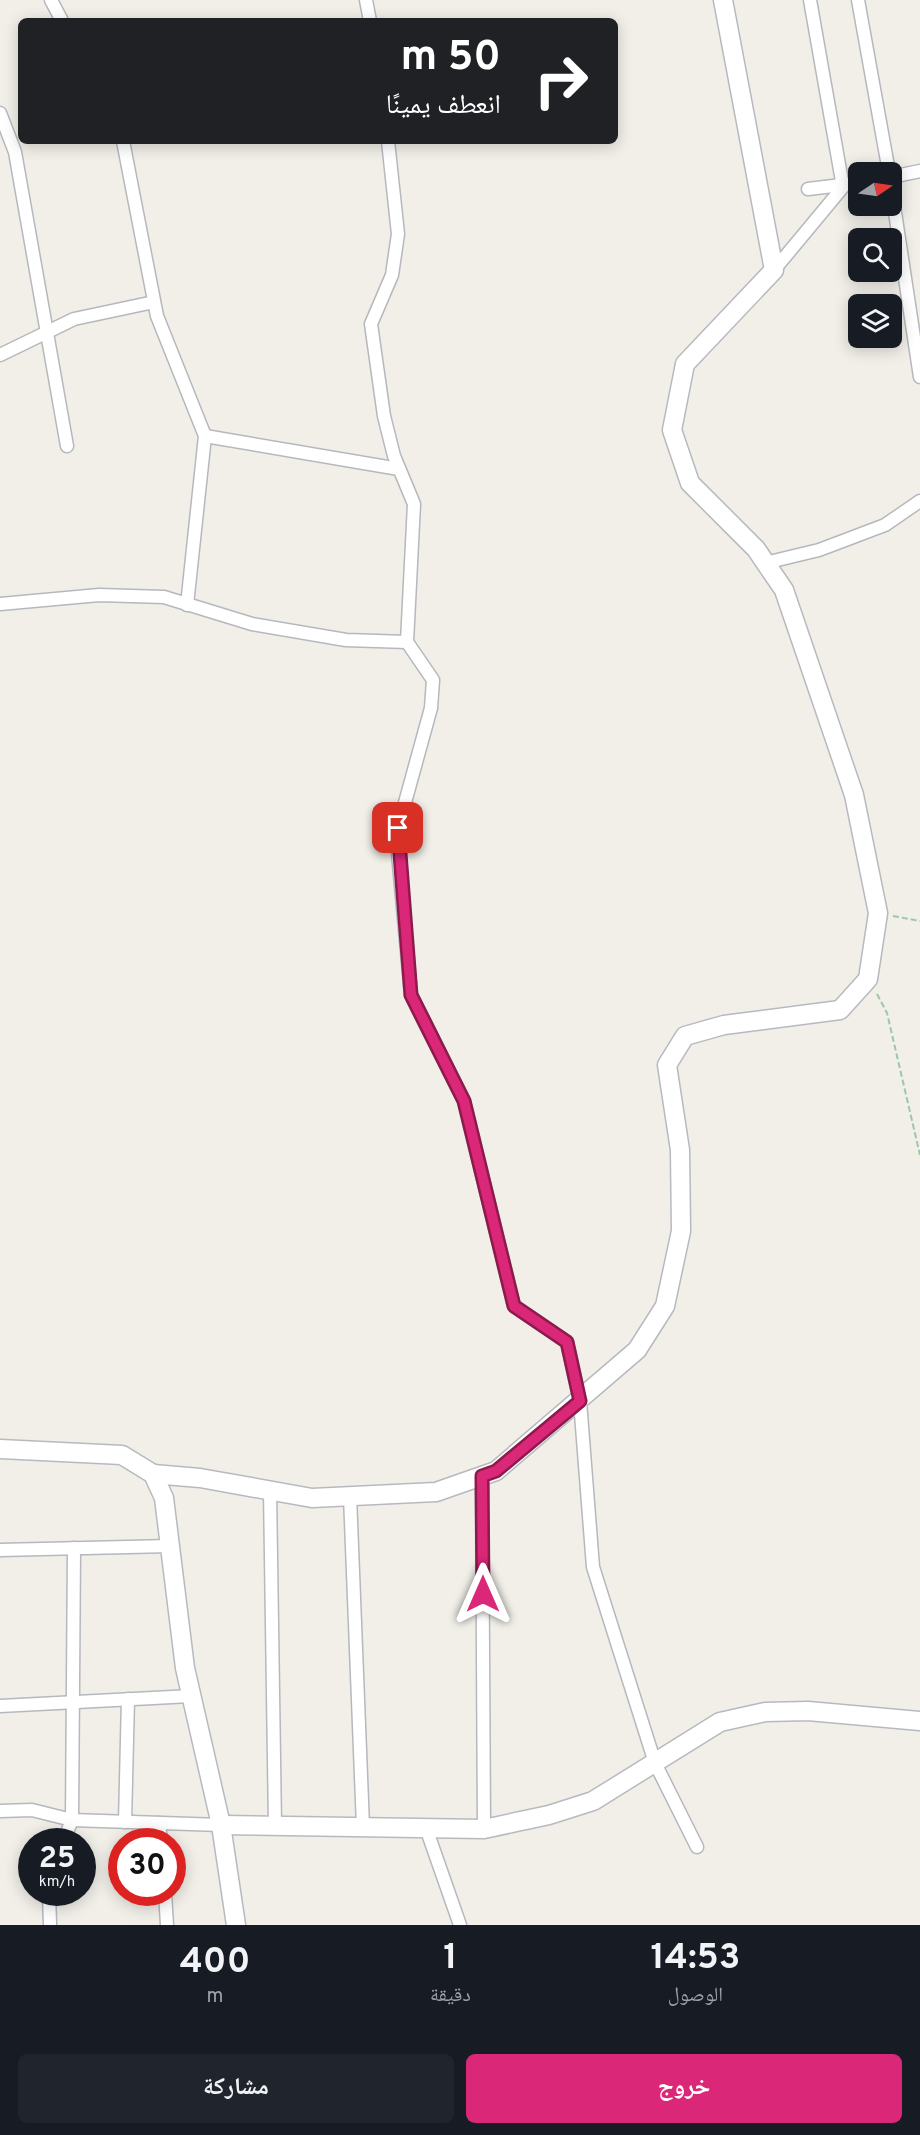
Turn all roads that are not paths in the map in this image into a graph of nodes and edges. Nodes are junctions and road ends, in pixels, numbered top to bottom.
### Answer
1 (51, 0) edge
2 (366, 0) edge
3 (723, 0) edge
4 (810, 0) edge
5 (858, 0) edge
6 (60, 18) edge
7 (369, 18) edge
8 (0, 114) edge
9 (124, 144) edge
10 (388, 144) edge
11 (888, 162) edge
12 (920, 171) edge
13 (902, 173) edge
14 (848, 186) edge
15 (843, 187) junction
16 (808, 189) dead end
17 (896, 216) edge
18 (774, 270) junction
19 (154, 302) junction
20 (915, 320) edge
21 (46, 332) junction
22 (0, 355) edge
23 (920, 377) edge
24 (205, 436) junction
25 (67, 446) dead end
26 (399, 469) junction
27 (920, 501) edge
28 (765, 563) junction
29 (0, 604) edge
30 (187, 605) junction
31 (407, 642) junction
32 (580, 1401) junction
33 (0, 1449) edge
34 (153, 1474) junction
35 (482, 1476) junction
36 (270, 1490) junction
37 (350, 1496) junction
38 (170, 1546) junction
39 (74, 1548) junction
40 (0, 1550) edge
41 (192, 1696) junction
42 (128, 1700) junction
43 (75, 1702) junction
44 (0, 1706) edge
45 (920, 1721) edge
46 (654, 1763) junction
47 (0, 1811) edge
48 (72, 1820) junction
49 (125, 1822) junction
50 (159, 1823) junction
51 (221, 1825) junction
52 (275, 1826) junction
53 (363, 1827) junction
54 (69, 1828) edge
55 (160, 1828) edge
56 (426, 1828) junction
57 (484, 1829) junction
58 (697, 1847) dead end
59 (49, 1906) edge
60 (166, 1906) edge
61 (50, 1925) edge
62 (167, 1925) edge
63 (236, 1925) edge
64 (460, 1925) edge

1 - 6 street
2 - 7 street
3 - 18 street
4 - 15 street
5 - 11 street
8 - 21 street
9 - 19 street
10 - 26 street
12 - 13 street
14 - 15 street
15 - 16 street
15 - 18 street
17 - 20 street
18 - 28 street
19 - 21 street
19 - 24 street
20 - 23 street
21 - 22 street
21 - 25 street
24 - 26 street
24 - 30 street
26 - 31 street
27 - 28 street
28 - 32 street
29 - 30 street
30 - 31 street
31 - 32 street
32 - 35 street
32 - 46 street
33 - 34 street
34 - 36 street
34 - 38 street
35 - 37 street
35 - 57 street
36 - 37 street
36 - 52 street
37 - 53 street
38 - 39 street
38 - 41 street
39 - 40 street
39 - 43 street
41 - 42 street
41 - 51 street
42 - 43 street
42 - 49 street
43 - 44 street
43 - 48 street
45 - 46 street
46 - 57 street
46 - 58 street
47 - 48 street
48 - 49 street
48 - 54 street
49 - 50 street
50 - 51 street
50 - 55 street
51 - 52 street
51 - 63 street
52 - 53 street
53 - 56 street
56 - 57 street
56 - 64 street
59 - 61 street
60 - 62 street

